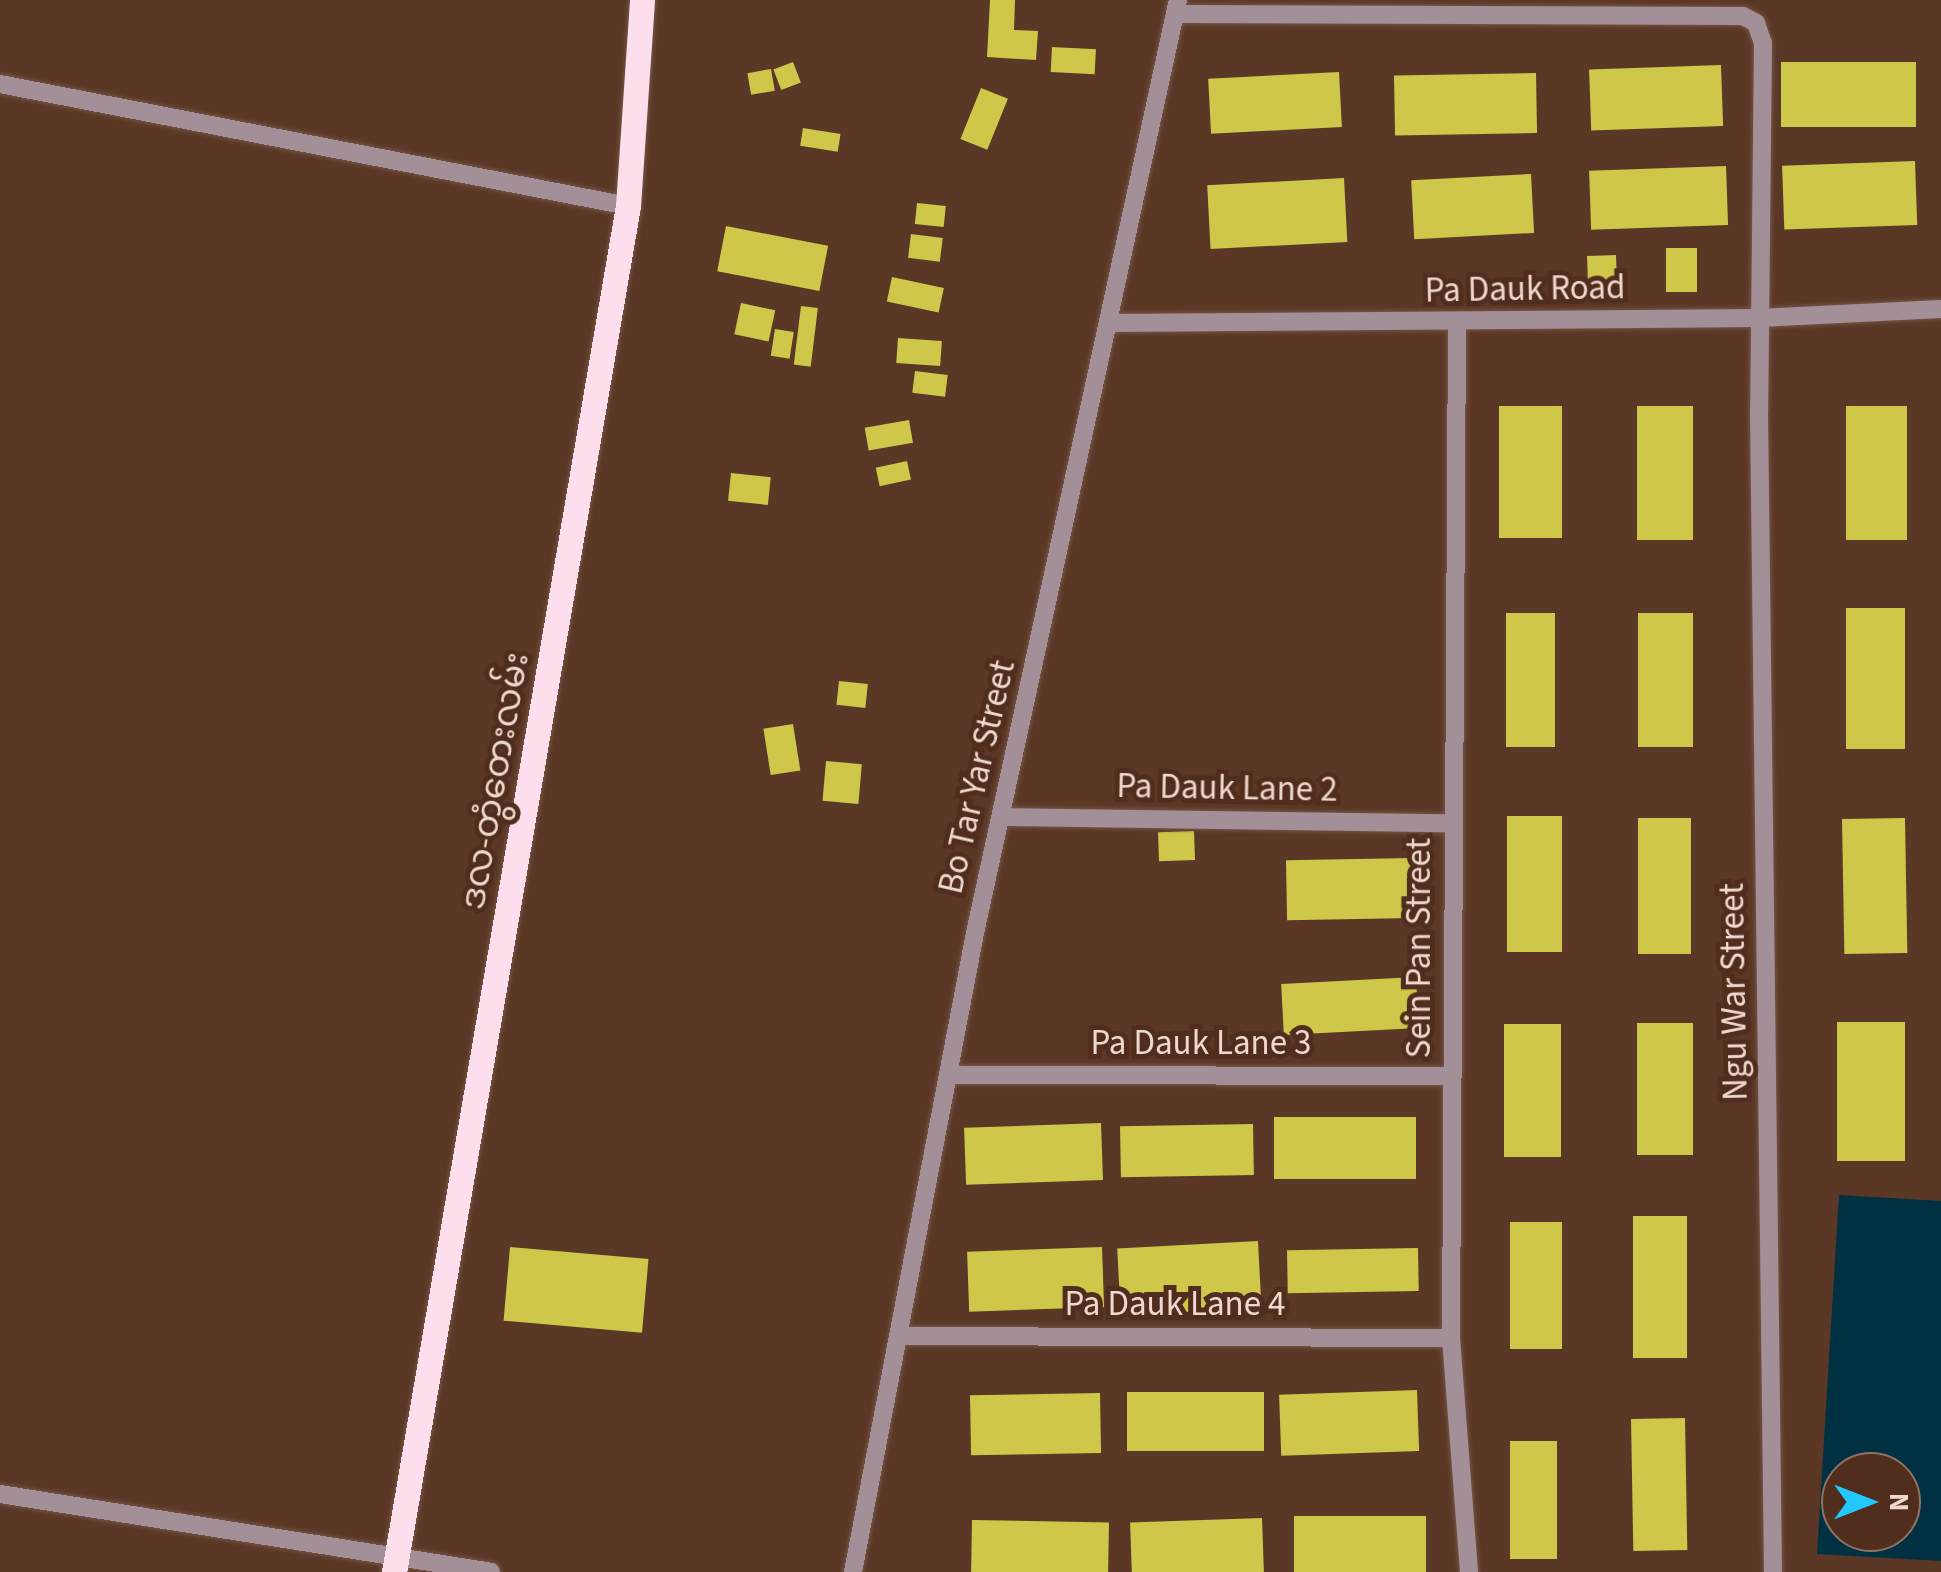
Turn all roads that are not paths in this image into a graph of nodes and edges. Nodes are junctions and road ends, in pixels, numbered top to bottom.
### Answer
1 (642, 0) edge
2 (1176, 7) edge
3 (1409, 8) edge
4 (0, 84) edge
5 (628, 206) junction
6 (1941, 309) edge
7 (1759, 318) junction
8 (1109, 323) junction
9 (1458, 323) junction
10 (1002, 817) junction
11 (1450, 823) junction
12 (949, 1075) junction
13 (1452, 1076) junction
14 (898, 1336) junction
15 (1451, 1338) junction
16 (0, 1494) edge
17 (395, 1565) edge
18 (491, 1572) edge
19 (854, 1572) edge
20 (1469, 1572) edge
21 (1773, 1572) edge

1 - 5 main road, ဒလ-တွံတေးလမ်း
2 - 3 street
2 - 8 street, Bo Tar Yar Street
3 - 7 street, Ngu War Street
4 - 5 street
5 - 17 main road, ဒလ-တွံတေးလမ်း
6 - 7 street, Pa Dauk Road
7 - 9 street, Pa Dauk Road
7 - 21 street, Ngu War Street
8 - 9 street, Pa Dauk Road
8 - 10 street, Bo Tar Yar Street
9 - 11 street, Sein Pan Street
10 - 11 street, Pa Dauk Lane 2
10 - 12 street, Bo Tar Yar Street
11 - 13 street, Sein Pan Street
12 - 13 street, Pa Dauk Lane 3
12 - 14 street, Bo Tar Yar Street
13 - 15 street, Sein Pan Street
14 - 15 street, Pa Dauk Lane 4
14 - 19 street, Bo Tar Yar Street
15 - 20 street, Sein Pan Street
16 - 17 street
17 - 18 street

